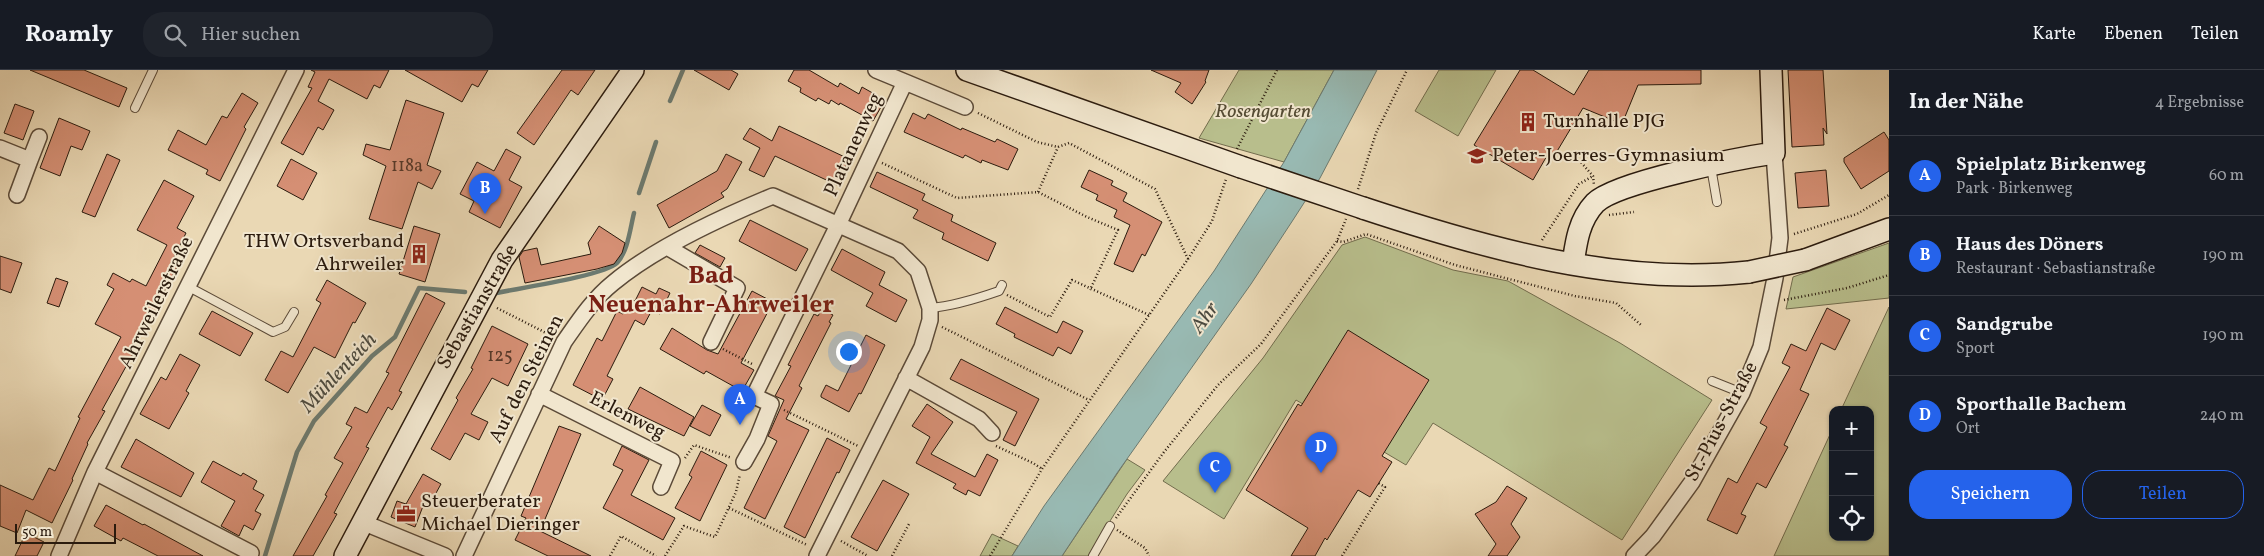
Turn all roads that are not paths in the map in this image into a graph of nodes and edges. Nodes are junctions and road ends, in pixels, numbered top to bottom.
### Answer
1 (153, 70) edge
2 (296, 70) edge
3 (633, 70) edge
4 (876, 70) edge
5 (968, 70) edge
6 (1770, 70) edge
7 (905, 82) junction
8 (965, 107) road end
9 (135, 108) dead end
10 (39, 137) dead end
11 (0, 148) edge
12 (1774, 153) junction
13 (30, 160) junction
14 (1711, 166) junction
15 (17, 195) dead end
16 (1717, 202) dead end
17 (838, 225) junction
18 (1889, 230) edge
19 (666, 247) junction
20 (1573, 264) junction
21 (187, 286) junction
22 (1000, 288) road end
23 (294, 312) dead end
24 (930, 314) junction
25 (711, 342) road end
26 (906, 378) junction
27 (1712, 382) dead end
28 (1742, 393) junction
29 (539, 394) junction
30 (992, 433) road end
31 (744, 462) road end
32 (95, 472) junction
33 (661, 486) dead end
34 (362, 522) junction
35 (1110, 526) road end
36 (251, 553) dead end
37 (819, 554) edge
38 (59, 556) edge
39 (345, 556) edge
40 (446, 556) edge
41 (464, 556) edge
42 (1093, 556) edge
43 (1634, 556) edge

1 - 9 lane
2 - 21 street, Ahrweilerstraße
3 - 34 main road, Sebastianstraße
4 - 7 street, Platanenweg
5 - 20 main road, bridge
6 - 12 main road, St.-Pius-Straße
7 - 8 street, Platanenweg
7 - 17 street, Platanenweg
10 - 13 street
11 - 13 street
12 - 14 main road
12 - 28 street, St.-Pius-Straße
13 - 15 street
14 - 16 lane
14 - 20 main road
17 - 19 street, Auf den Steinen
17 - 24 street, Auf den Steinen
17 - 31 street, Platanenweg
18 - 20 main road, bridge
19 - 25 street
19 - 29 street, Auf den Steinen
21 - 23 lane
21 - 32 street, Ahrweilerstraße
22 - 24 lane
24 - 26 street
26 - 30 street
26 - 37 street
27 - 28 lane
28 - 43 street, St.-Pius-Straße
29 - 33 street, Erlenweg
29 - 41 street, Auf den Steinen
32 - 36 street
32 - 38 street, Ahrweilerstraße
34 - 39 main road, Sebastianstraße
34 - 40 street
35 - 42 lane

